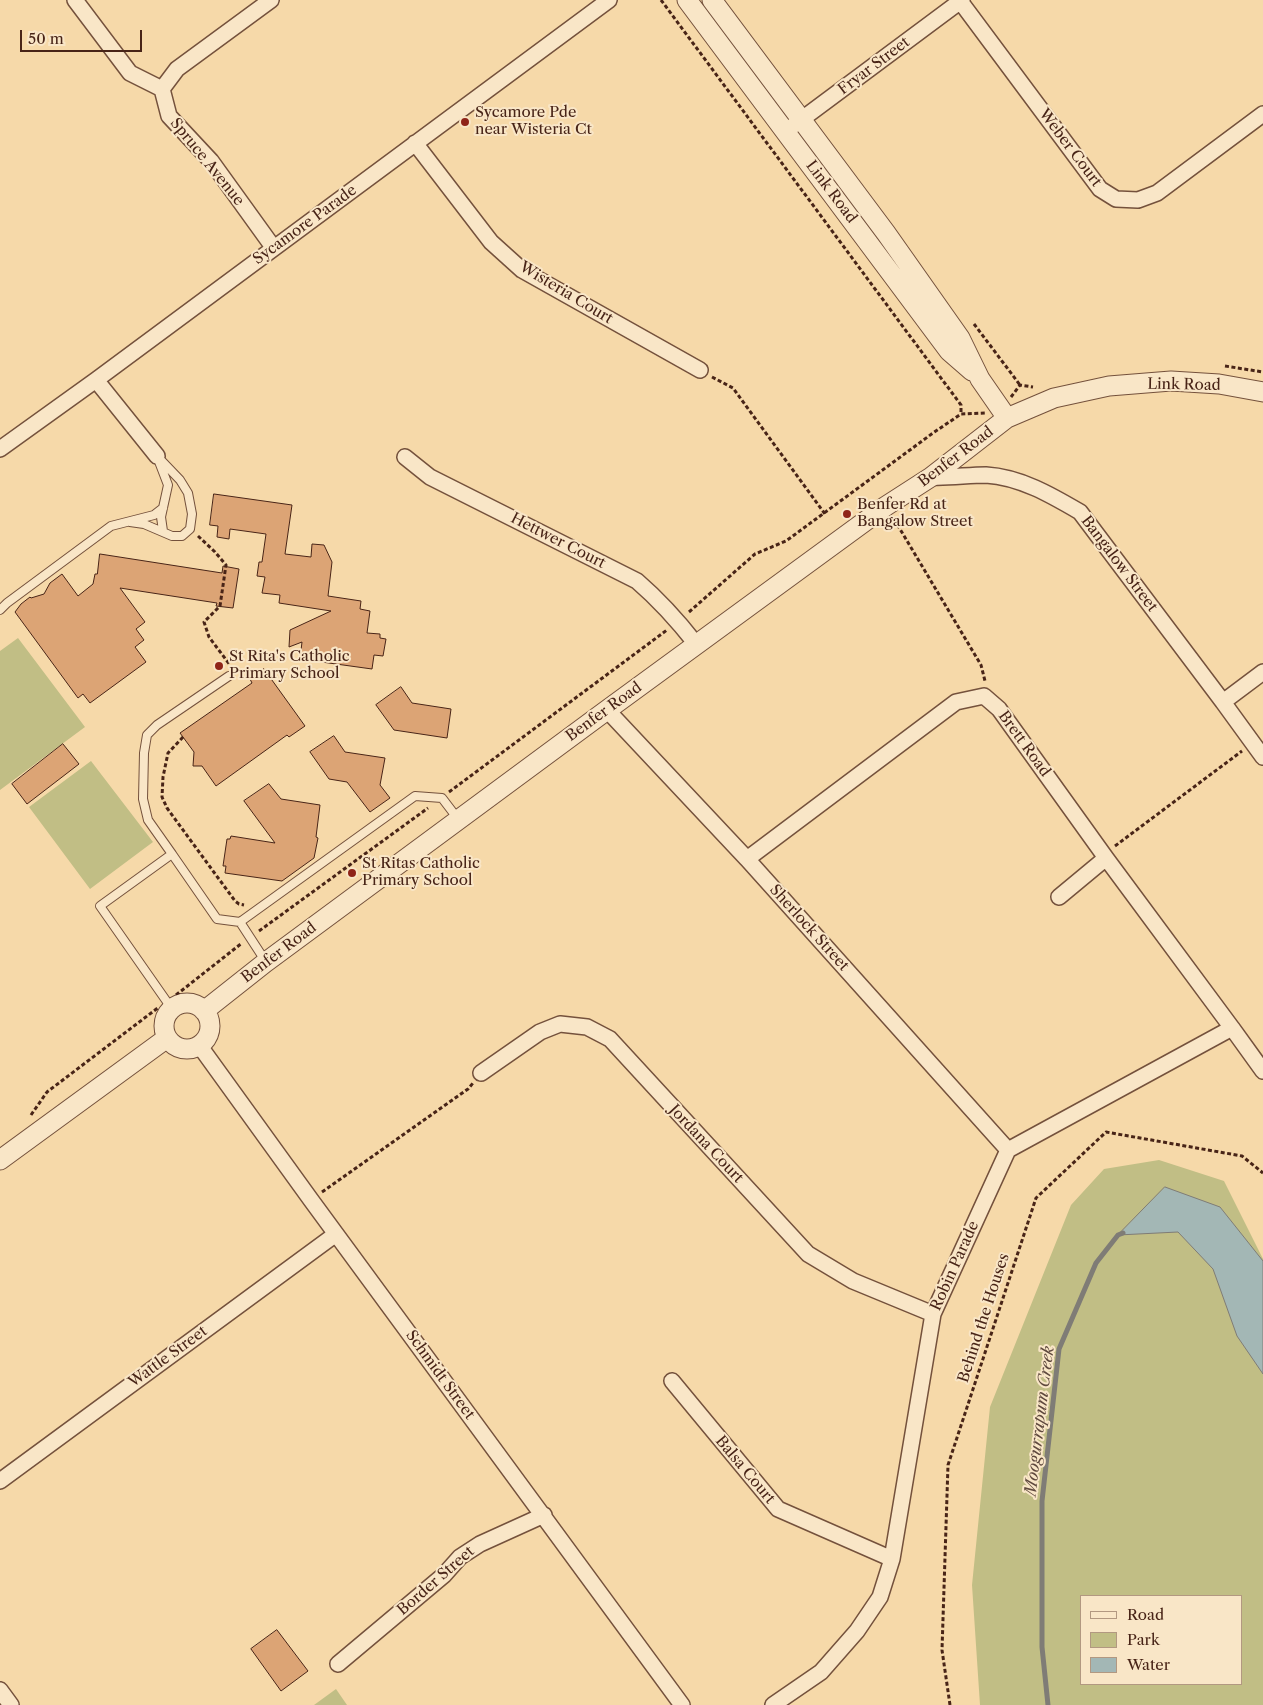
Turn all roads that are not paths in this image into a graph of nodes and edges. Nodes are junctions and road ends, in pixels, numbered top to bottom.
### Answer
1 (75, 0) edge
2 (271, 0) edge
3 (609, 0) edge
4 (687, 0) edge
5 (712, 0) edge
6 (961, 1) edge
7 (162, 89) junction
8 (1263, 114) edge
9 (794, 126) junction
10 (415, 144) junction
11 (273, 247) junction
12 (700, 370) road end
13 (96, 380) junction
14 (1263, 392) edge
15 (1007, 418) junction
16 (0, 449) edge
17 (157, 456) junction
18 (405, 457) dead end
19 (931, 477) junction
20 (163, 508) junction
21 (128, 522) junction
22 (163, 532) junction
23 (0, 610) edge
24 (696, 644) junction
25 (1263, 672) edge
26 (229, 676) road end
27 (1222, 702) junction
28 (607, 710) junction
29 (1263, 757) edge
30 (458, 820) junction
31 (172, 854) junction
32 (1106, 858) junction
33 (748, 860) junction
34 (1059, 897) dead end
35 (240, 922) junction
36 (266, 962) junction
37 (172, 1009) junction
38 (204, 1011) junction
39 (1232, 1028) junction
40 (167, 1038) junction
41 (199, 1045) junction
42 (1263, 1071) edge
43 (481, 1073) road end
44 (1008, 1150) junction
45 (0, 1160) edge
46 (336, 1234) junction
47 (933, 1314) junction
48 (672, 1381) dead end
49 (0, 1481) edge
50 (544, 1515) junction
51 (892, 1559) junction
52 (338, 1664) dead end
53 (0, 1690) edge
54 (11, 1705) edge
55 (682, 1705) edge
56 (773, 1705) edge

1 - 7 street
2 - 7 street
3 - 10 street, Sycamore Parade
4 - 9 street, Link Road
5 - 9 street, Link Road
6 - 8 street, Weber Court
6 - 9 street, Fryar Street
7 - 11 street, Spruce Avenue
9 - 15 street, Link Road
10 - 11 street, Sycamore Parade
10 - 12 street, Wisteria Court
11 - 13 street, Sycamore Parade
13 - 16 street, Sycamore Parade
13 - 17 street
14 - 15 street, Link Road
15 - 19 street, Benfer Road
17 - 20 lane
17 - 22 lane
18 - 24 street, Hettwer Court
19 - 24 street, Benfer Road
19 - 27 street, Bangalow Street
20 - 21 lane
20 - 22 lane
21 - 22 lane
21 - 23 lane
24 - 28 street, Benfer Road
25 - 27 street
26 - 31 lane
27 - 29 street, Bangalow Street
28 - 30 street, Benfer Road
28 - 33 street, Sherlock Street
30 - 35 lane
30 - 36 street, Benfer Road
31 - 35 lane
31 - 37 lane
32 - 33 street, Brett Road
32 - 34 street
32 - 39 street, Brett Road
33 - 44 street, Sherlock Street
35 - 36 lane
36 - 38 street, Benfer Road
37 - 38 street
37 - 40 street
38 - 41 street
39 - 42 street
39 - 44 street
40 - 41 street
40 - 45 street
41 - 46 street, Schmidt Street
43 - 47 street, Jordana Court
44 - 47 street, Robin Parade
46 - 49 street, Wattle Street
46 - 50 street, Schmidt Street
47 - 51 street, Robin Parade
48 - 51 street, Balsa Court
50 - 52 street, Border Street
50 - 55 street, Schmidt Street
51 - 56 street, Robin Parade
53 - 54 street

